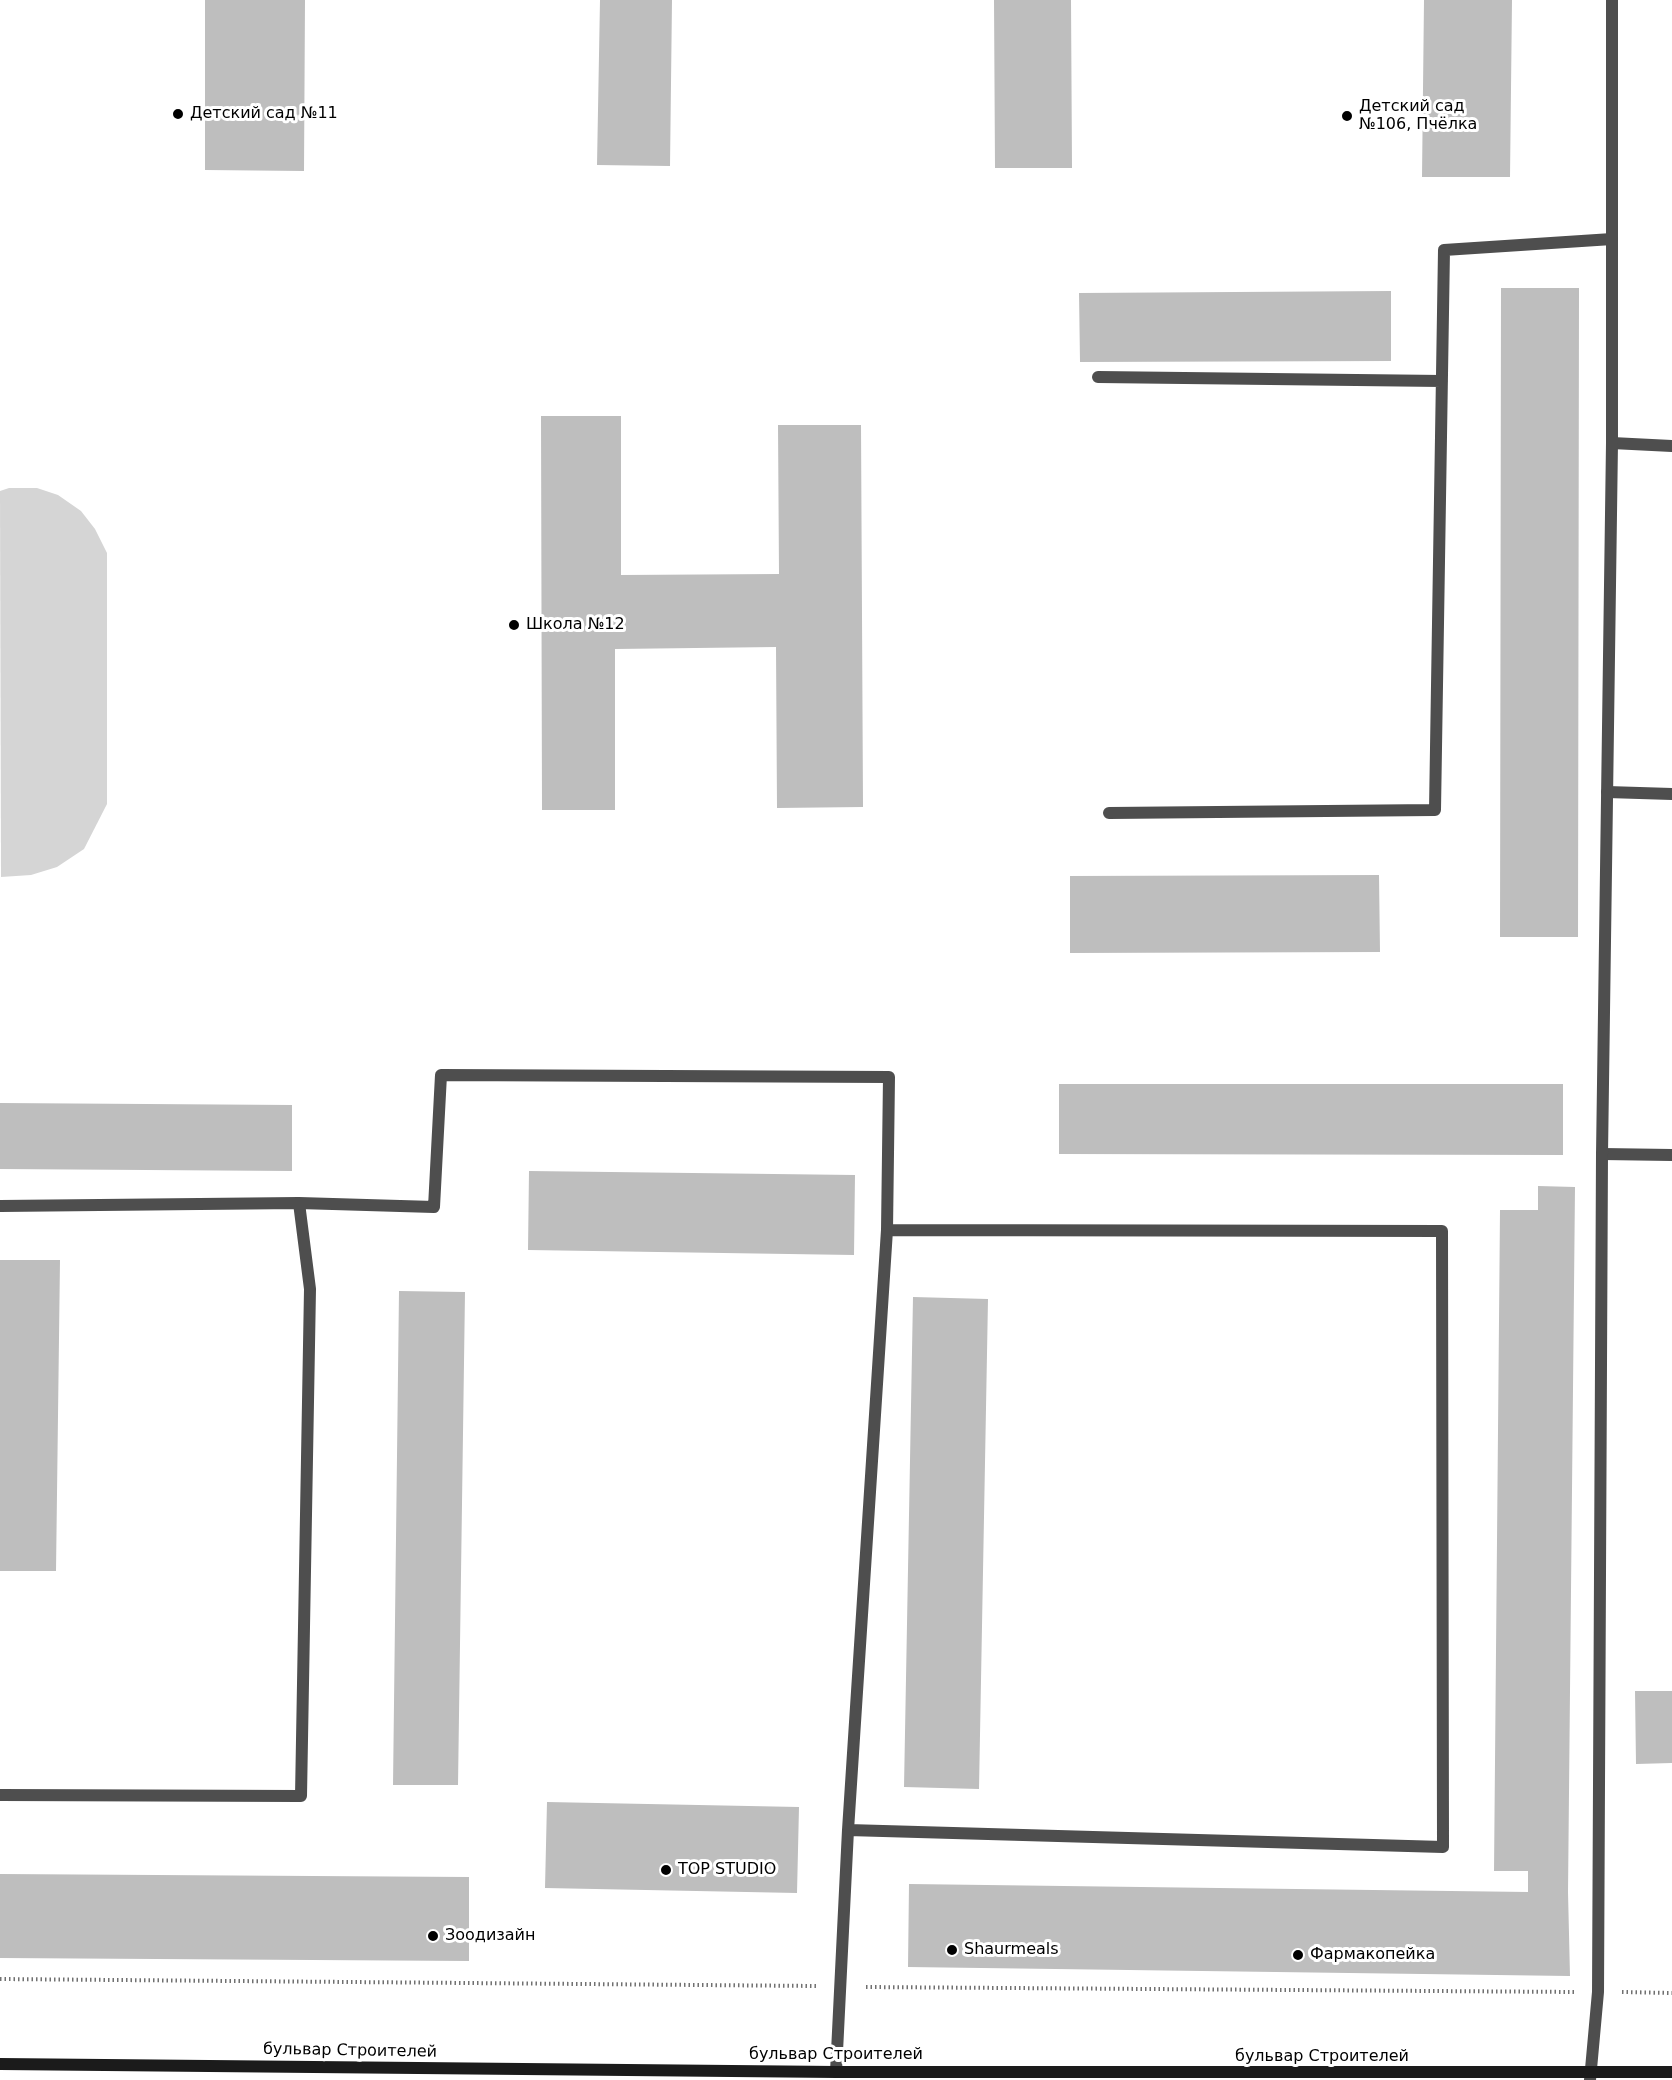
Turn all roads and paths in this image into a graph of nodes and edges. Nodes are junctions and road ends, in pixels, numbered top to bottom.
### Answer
1 (1612, 0) edge
2 (1612, 239) junction
3 (1098, 377) dead end
4 (1442, 381) junction
5 (1612, 443) junction
6 (1672, 446) edge
7 (1607, 792) junction
8 (1672, 794) edge
9 (1109, 813) dead end
10 (1602, 1154) junction
11 (1672, 1155) edge
12 (299, 1203) junction
13 (0, 1206) edge
14 (887, 1230) junction
15 (0, 1795) edge
16 (848, 1830) junction
17 (0, 2064) edge
18 (836, 2072) junction
19 (1672, 2072) edge
20 (1590, 2076) edge

1 - 2 street
2 - 4 street
2 - 5 street
3 - 4 street
4 - 9 street
5 - 6 street
5 - 7 street
7 - 8 street
7 - 10 street
10 - 11 street
10 - 20 street
12 - 13 street
12 - 14 street
12 - 15 street
14 - 16 street
14 - 16 street
16 - 18 street
17 - 18 main road, бульвар Строителей
18 - 20 main road, бульвар Строителей
19 - 20 main road, бульвар Строителей

